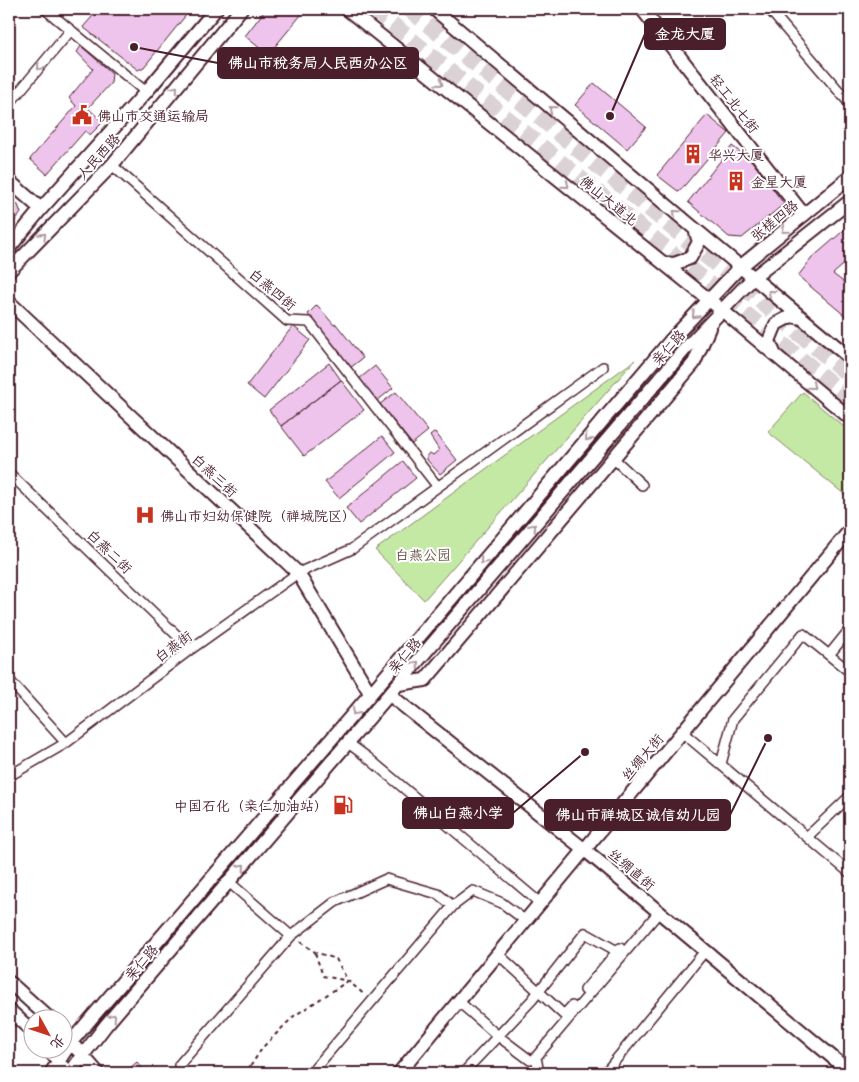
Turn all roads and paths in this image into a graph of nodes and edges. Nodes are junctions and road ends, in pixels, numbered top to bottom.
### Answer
1 (46, 9) edge
2 (216, 9) edge
3 (241, 9) edge
4 (347, 9) edge
5 (434, 9) edge
6 (642, 9) edge
7 (769, 9) edge
8 (71, 30) junction
9 (146, 92) junction
10 (9, 104) edge
11 (850, 104) edge
12 (112, 165) junction
13 (850, 177) edge
14 (9, 181) edge
15 (850, 201) edge
16 (41, 209) junction
17 (804, 215) junction
18 (695, 229) junction
19 (9, 248) edge
20 (663, 263) junction
21 (740, 267) junction
22 (9, 271) edge
23 (754, 278) junction
24 (710, 300) junction
25 (9, 302) edge
26 (723, 311) junction
27 (802, 318) junction
28 (712, 321) junction
29 (774, 354) junction
30 (850, 358) edge
31 (603, 367) dead end
32 (850, 418) edge
33 (613, 458) junction
34 (9, 473) edge
35 (642, 485) dead end
36 (438, 487) junction
37 (850, 530) edge
38 (298, 573) junction
39 (850, 629) edge
40 (191, 649) junction
41 (829, 655) junction
42 (850, 672) edge
43 (9, 680) edge
44 (399, 684) junction
45 (370, 694) junction
46 (390, 695) junction
47 (682, 732) junction
48 (66, 742) junction
49 (348, 744) junction
50 (720, 764) junction
51 (9, 776) edge
52 (850, 796) edge
53 (807, 837) junction
54 (585, 850) junction
55 (850, 873) edge
56 (229, 882) junction
57 (540, 904) junction
58 (453, 906) junction
59 (658, 912) junction
60 (526, 921) junction
61 (637, 929) dead end
62 (291, 936) junction
63 (617, 951) junction
64 (705, 951) junction
65 (314, 952) junction
66 (498, 954) junction
67 (348, 981) junction
68 (9, 982) edge
69 (538, 992) junction
70 (458, 1001) junction
71 (372, 1002) junction
72 (9, 1010) edge
73 (40, 1010) edge
74 (22, 1022) edge
75 (72, 1031) edge
76 (498, 1036) junction
77 (72, 1043) edge
78 (83, 1055) junction
79 (530, 1060) dead end
80 (58, 1061) joint
81 (850, 1072) edge
82 (51, 1073) edge
83 (70, 1073) edge
84 (98, 1073) edge
85 (180, 1073) edge
86 (246, 1073) edge
87 (312, 1073) edge
88 (399, 1073) edge
89 (463, 1073) edge
90 (539, 1073) edge
91 (605, 1073) edge

1 - 8 street
2 - 9 main road, 人民西路
12 -> 3 main road, 人民西路
4 -> 20 main road, 佛山大道北
18 -> 5 main road
6 - 17 main road, 轻工北七街
7 - 11 street
8 - 9 street
8 -> 10 street
9 - 16 main road, 人民西路
22 -> 12 main road, 人民西路
12 - 36 street, 白燕四街
13 - 17 main road, 张槎四路
14 - 16 main road
15 - 23 main road
16 - 19 main road, 人民西路
17 -> 21 main road, 张槎四路
18 - 20 main road
18 - 21 main road
20 - 24 main road, 佛山大道北
21 - 23 main road
21 - 24 main road, 亲仁路
23 - 26 main road, 亲仁路
27 -> 23 main road
24 - 26 main road, 佛山大道北
24 -> 45 main road, 亲仁路
25 - 38 main road, 白燕三街
26 - 28 main road, 亲仁路
26 - 29 main road, 佛山大道北
27 - 29 main road
27 - 30 main road
28 - 33 main road
44 -> 28 main road, 亲仁路
29 -> 32 main road, 佛山大道北
31 - 36 street, 白燕街
33 - 35 street
33 - 44 main road
34 - 40 street, 白燕二街
36 - 38 street, 白燕街
37 - 47 main road, 丝绸大街
38 - 40 street, 白燕街
38 - 45 main road, 白燕三街
39 - 41 street
40 - 48 street, 白燕街
41 - 42 street
41 - 50 street
43 - 48 street
44 - 46 main road, 亲仁路
45 -> 75 main road, 亲仁路
46 - 49 main road, 亲仁路
46 - 54 main road, 丝绸直街
47 - 50 street
47 - 54 main road, 丝绸大街
48 - 51 street, 白燕街
56 -> 49 main road, 亲仁路
49 - 57 street
50 - 53 street
52 - 53 street
53 - 55 street
54 - 57 main road, 丝绸大街
54 - 59 main road, 丝绸直街
56 - 62 street
78 -> 56 main road, 亲仁路
57 - 60 main road, 丝绸大街
58 - 60 street
58 - 62 street
58 - 71 street
59 - 64 main road, 丝绸直街
59 - 90 street
60 - 66 main road, 丝绸大街
61 - 63 street
62 - 65 path
62 - 85 street
63 - 69 street
63 - 69 street
64 - 81 main road, 丝绸直街
64 - 91 street
65 - 67 path
65 - 67 path
66 - 69 street
66 - 70 main road, 丝绸大街
67 - 71 path
67 - 86 path
68 - 73 main road
69 - 76 street
70 - 76 street
70 - 88 main road, 丝绸大街
71 - 87 street
72 - 74 main road
76 - 79 street
76 - 89 street
77 - 78 main road
78 - 83 main road, 亲仁路
78 - 84 main road
80 - 82 main road
80 - 83 main road

